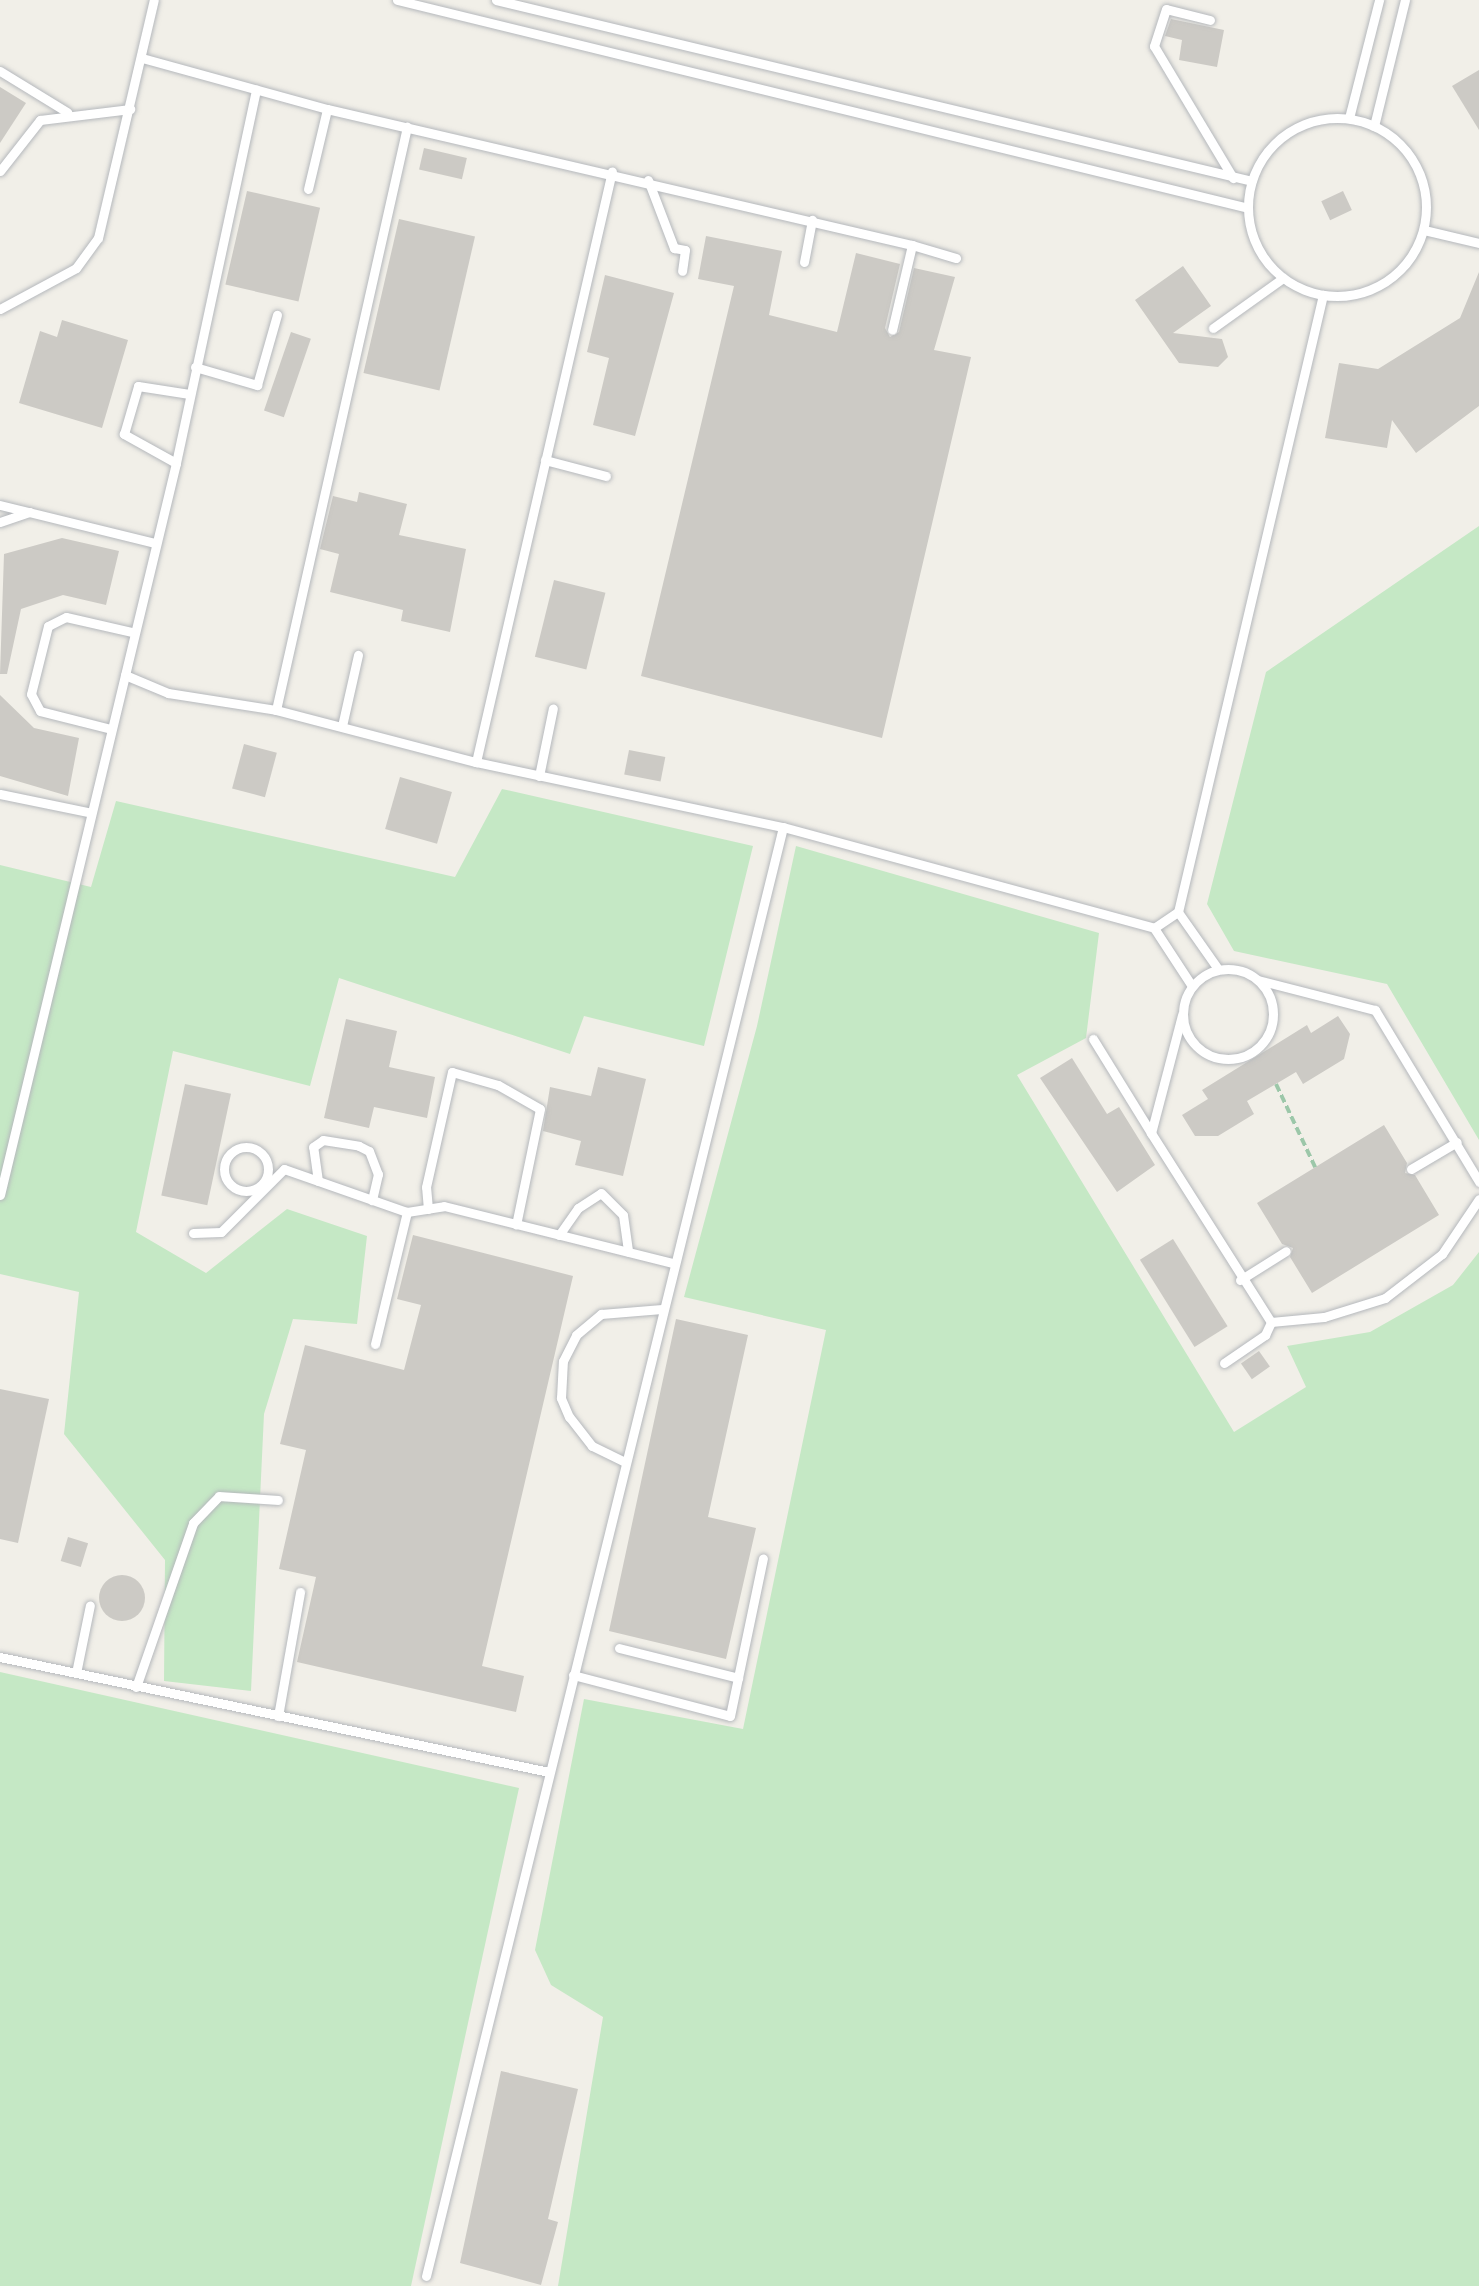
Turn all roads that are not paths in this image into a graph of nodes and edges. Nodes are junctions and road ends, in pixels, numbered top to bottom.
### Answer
1 (154, 0) edge
2 (397, 0) edge
3 (496, 0) edge
4 (1379, 0) edge
5 (1405, 0) edge
6 (1210, 20) dead end
7 (142, 58) junction
8 (0, 71) edge
9 (256, 89) junction
10 (130, 109) junction
11 (327, 109) junction
12 (67, 112) junction
13 (1349, 118) junction
14 (1374, 126) junction
15 (407, 127) junction
16 (0, 171) edge
17 (612, 171) junction
18 (1233, 178) junction
19 (648, 180) junction
20 (1252, 181) junction
21 (308, 189) dead end
22 (1248, 208) junction
23 (812, 220) junction
24 (1424, 230) junction
25 (1479, 243) edge
26 (912, 245) junction
27 (956, 258) dead end
28 (804, 262) dead end
29 (682, 271) dead end
30 (1283, 278) junction
31 (1323, 295) junction
32 (0, 309) edge
33 (277, 315) dead end
34 (1213, 328) dead end
35 (892, 330) dead end
36 (195, 367) junction
37 (189, 394) junction
38 (545, 460) junction
39 (176, 463) junction
40 (606, 476) dead end
41 (0, 505) edge
42 (29, 512) junction
43 (0, 522) edge
44 (155, 543) junction
45 (132, 632) junction
46 (358, 655) dead end
47 (125, 675) junction
48 (553, 708) dead end
49 (276, 710) junction
50 (342, 726) junction
51 (111, 729) junction
52 (476, 762) junction
53 (539, 776) junction
54 (0, 794) edge
55 (88, 812) junction
56 (783, 827) junction
57 (1178, 912) junction
58 (1154, 928) junction
59 (1218, 969) junction
60 (1258, 980) junction
61 (1192, 986) junction
62 (1182, 1015) junction
63 (1093, 1039) dead end
64 (1151, 1133) junction
65 (1457, 1142) junction
66 (1411, 1169) dead end
67 (265, 1181) junction
68 (318, 1181) junction
69 (1479, 1182) edge
70 (0, 1195) edge
71 (1479, 1199) edge
72 (372, 1200) junction
73 (428, 1209) junction
74 (407, 1212) junction
75 (516, 1225) junction
76 (193, 1233) dead end
77 (559, 1235) junction
78 (1286, 1251) dead end
79 (628, 1252) junction
80 (673, 1263) junction
81 (1240, 1280) junction
82 (662, 1309) junction
83 (1271, 1322) junction
84 (375, 1344) dead end
85 (1224, 1363) dead end
86 (625, 1462) junction
87 (278, 1500) dead end
88 (763, 1558) dead end
89 (300, 1592) dead end
90 (90, 1605) dead end
91 (619, 1648) dead end
92 (0, 1657) edge
93 (76, 1673) junction
94 (573, 1675) junction
95 (738, 1678) junction
96 (136, 1687) junction
97 (278, 1716) junction
98 (549, 1772) junction
99 (426, 2276) dead end

1 - 7 lane
2 - 22 lane
3 - 18 lane
4 - 13 lane
5 - 14 lane
6 - 18 lane
7 - 9 lane
7 - 10 lane
8 - 12 lane
9 - 11 lane
9 - 36 lane
10 - 12 lane
10 - 32 lane
11 - 15 lane
11 - 21 lane
12 - 16 lane
13 - 14 lane
13 - 20 lane
14 - 24 lane
15 - 17 lane
15 - 49 lane
17 - 19 lane
17 - 38 lane
18 - 20 lane
19 - 23 lane
19 - 29 lane
20 - 22 lane
22 - 30 lane
23 - 26 lane
23 - 28 lane
24 - 25 lane
24 - 31 lane
26 - 27 lane
26 - 35 lane
30 - 31 lane
30 - 34 lane
31 - 57 lane
33 - 36 lane
36 - 37 lane
37 - 39 lane
37 - 39 lane
38 - 40 lane
38 - 52 lane
39 - 44 lane
41 - 42 lane
42 - 43 lane
42 - 44 lane
44 - 45 lane
45 - 47 lane
45 - 51 lane
46 - 50 lane
47 - 49 lane
47 - 51 lane
48 - 53 lane
49 - 50 lane
50 - 52 lane
51 - 55 lane
52 - 53 lane
53 - 56 lane
54 - 55 lane
55 - 70 lane
56 - 58 lane
56 - 80 lane
57 - 58 lane
57 - 59 lane
58 - 61 lane
59 - 60 lane
59 - 61 lane
60 - 62 lane
60 - 65 lane
61 - 62 lane
62 - 64 lane
63 - 64 lane
64 - 81 lane
65 - 66 lane
65 - 69 lane
67 - 67 lane
67 - 68 lane
67 - 76 lane
68 - 72 lane
68 - 72 lane
71 - 83 lane
72 - 74 lane
73 - 74 lane
73 - 75 lane
73 - 75 lane
74 - 84 lane
75 - 77 lane
77 - 79 lane
77 - 79 lane
78 - 81 lane
79 - 80 lane
80 - 82 lane
81 - 83 lane
82 - 86 lane
82 - 86 lane
83 - 85 lane
86 - 94 lane
87 - 96 lane
88 - 95 lane
89 - 97 lane
90 - 93 lane
91 - 95 lane
92 - 93 lane
93 - 96 lane
94 - 95 lane
94 - 98 lane
96 - 97 lane
97 - 98 lane
98 - 99 lane

